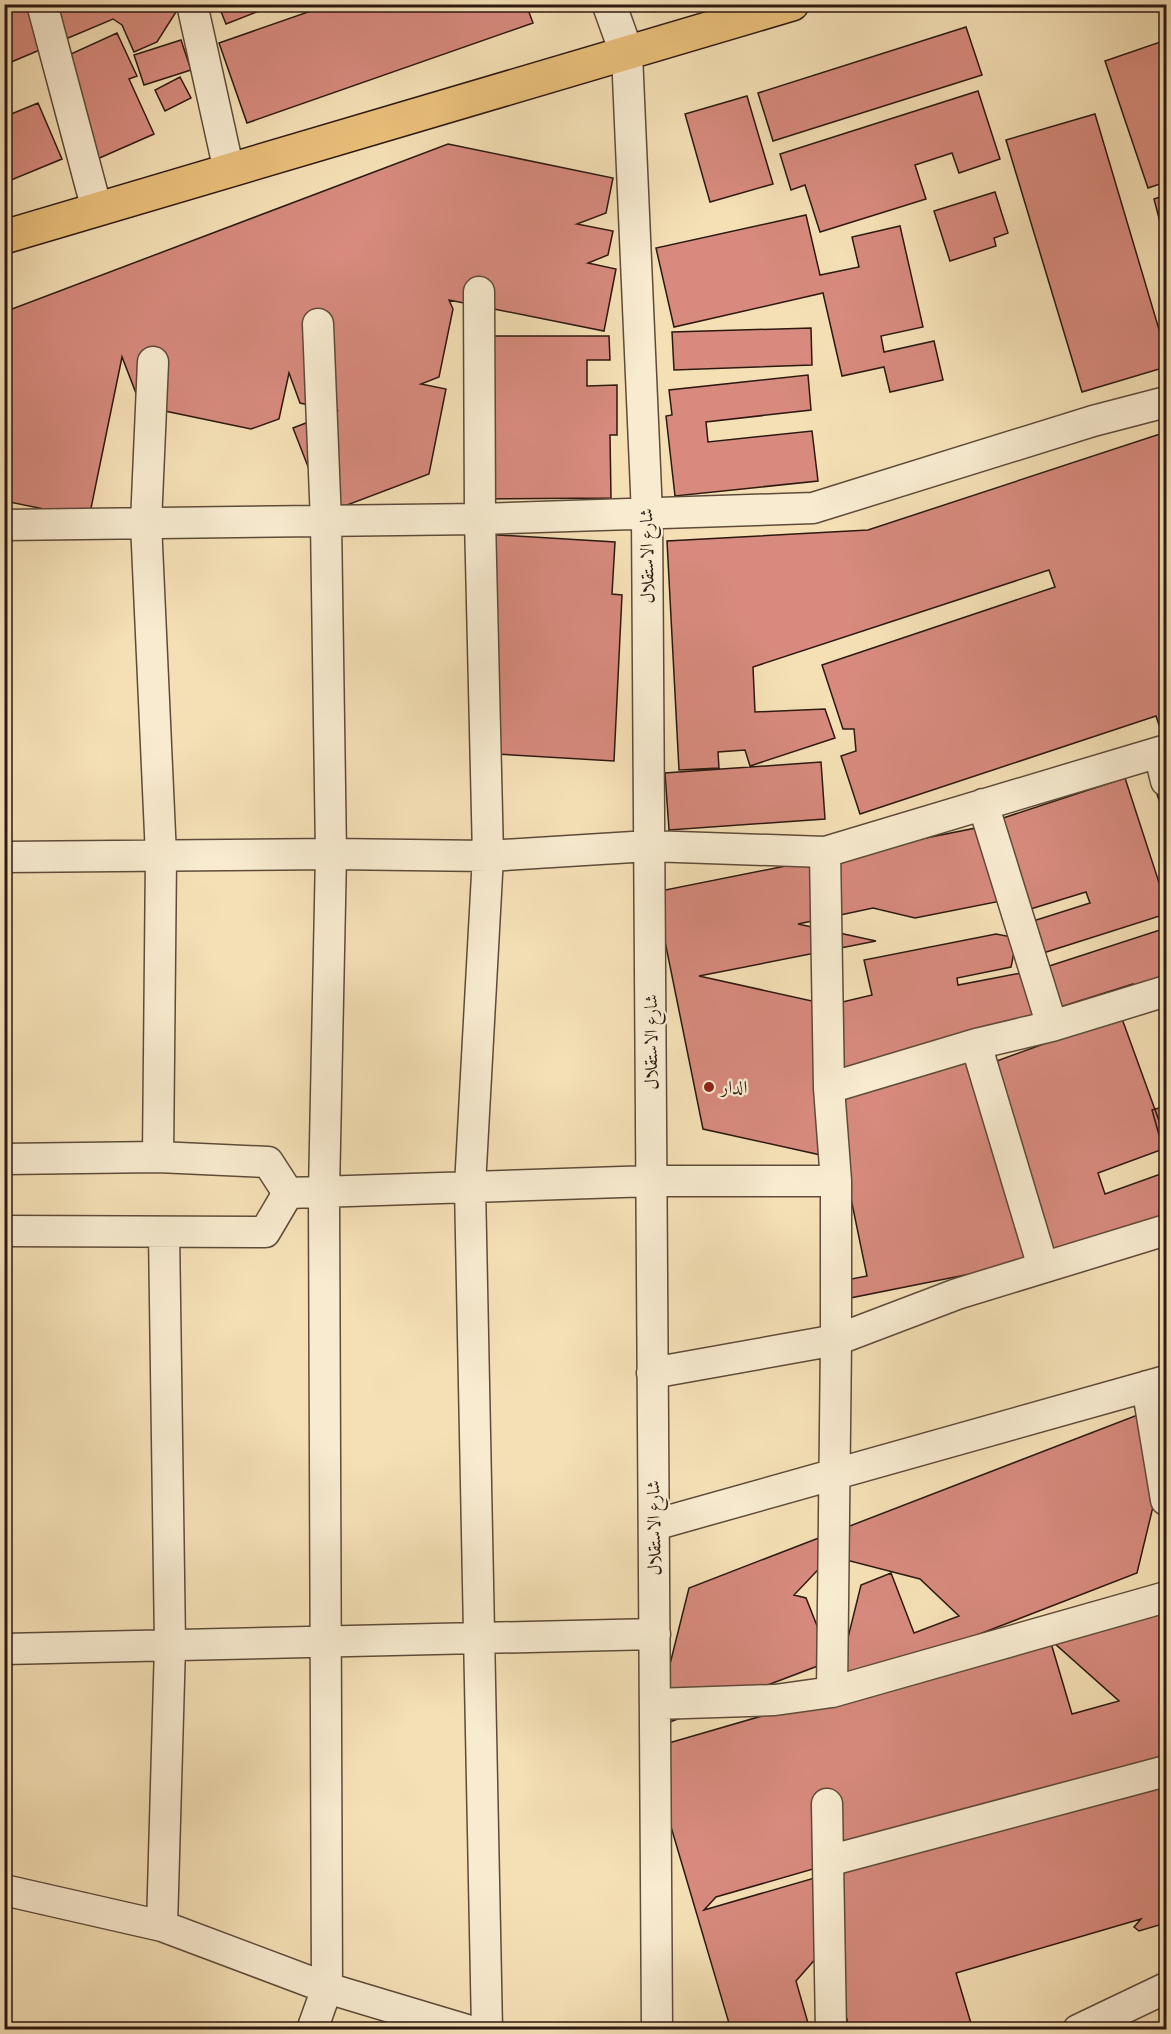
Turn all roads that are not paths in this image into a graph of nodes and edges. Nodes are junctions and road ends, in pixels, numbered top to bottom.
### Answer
1 (42, 4) edge
2 (192, 4) edge
3 (609, 4) edge
4 (792, 4) edge
5 (627, 54) junction
6 (229, 171) junction
7 (97, 210) junction
8 (4, 237) edge
9 (479, 292) dead end
10 (318, 324) dead end
11 (153, 362) dead end
12 (1167, 402) edge
13 (648, 514) junction
14 (480, 519) junction
15 (326, 522) junction
16 (146, 524) junction
17 (4, 525) edge
18 (1163, 751) edge
19 (1167, 781) edge
20 (983, 804) junction
21 (649, 846) junction
22 (825, 852) junction
23 (330, 854) junction
24 (161, 856) junction
25 (488, 856) junction
26 (4, 857) edge
27 (1167, 991) edge
28 (1052, 1026) junction
29 (976, 1044) junction
30 (829, 1088) junction
31 (158, 1157) junction
32 (4, 1160) edge
33 (652, 1181) junction
34 (836, 1181) junction
35 (470, 1186) junction
36 (324, 1191) junction
37 (288, 1193) junction
38 (1167, 1230) edge
39 (4, 1231) edge
40 (164, 1232) junction
41 (1043, 1267) junction
42 (837, 1340) junction
43 (652, 1373) junction
44 (1157, 1383) edge
45 (834, 1474) junction
46 (1167, 1500) edge
47 (654, 1525) junction
48 (1167, 1597) edge
49 (655, 1634) junction
50 (480, 1638) junction
51 (326, 1642) junction
52 (170, 1646) junction
53 (4, 1649) edge
54 (832, 1692) junction
55 (655, 1704) junction
56 (1167, 1771) edge
57 (827, 1804) dead end
58 (828, 1861) junction
59 (4, 1890) edge
60 (162, 1926) junction
61 (327, 1988) junction
62 (1167, 1988) edge
63 (312, 2030) edge
64 (467, 2030) edge
65 (487, 2030) edge
66 (657, 2030) edge
67 (831, 2030) edge
68 (1078, 2030) edge

1 - 7 street
2 - 6 street
3 - 5 street
4 - 5 main road
5 - 6 main road
5 - 13 street, شارع الاستقلال
6 - 7 main road
7 - 8 main road
9 - 14 street
10 - 15 street
11 - 16 street
12 - 13 street
13 - 14 street
13 - 21 street, شارع الاستقلال
14 - 15 street
14 - 25 street
15 - 16 street
15 - 23 street
16 - 17 street
16 - 24 street
18 - 19 street
18 - 20 street
20 - 22 street
20 - 28 street
21 - 22 street
21 - 25 street
21 - 33 street, شارع الاستقلال
22 - 30 street
23 - 24 street
23 - 25 street
23 - 36 street
24 - 26 street
24 - 31 street
25 - 35 street
27 - 28 street
28 - 29 street
29 - 30 street
29 - 41 street
30 - 34 street
31 - 32 street
31 - 37 street
33 - 34 street
33 - 35 street
33 - 43 street, شارع الاستقلال
34 - 42 street
35 - 36 street
35 - 50 street
36 - 37 street
36 - 51 street
37 - 40 street
38 - 41 street
39 - 40 street
40 - 52 street
41 - 42 street
42 - 43 street
42 - 45 street
43 - 47 street, شارع الاستقلال
44 - 45 street
44 - 46 street
45 - 47 street
45 - 54 street
47 - 49 street, شارع الاستقلال
48 - 54 street
49 - 50 street
49 - 55 street, شارع الاستقلال
50 - 51 street
50 - 65 street
51 - 52 street
51 - 61 street
52 - 53 street
52 - 60 street
54 - 55 street
55 - 66 street, شارع الاستقلال
56 - 58 street
57 - 58 street
58 - 67 street
59 - 60 street
60 - 61 street
61 - 63 street
61 - 64 street
62 - 68 street

